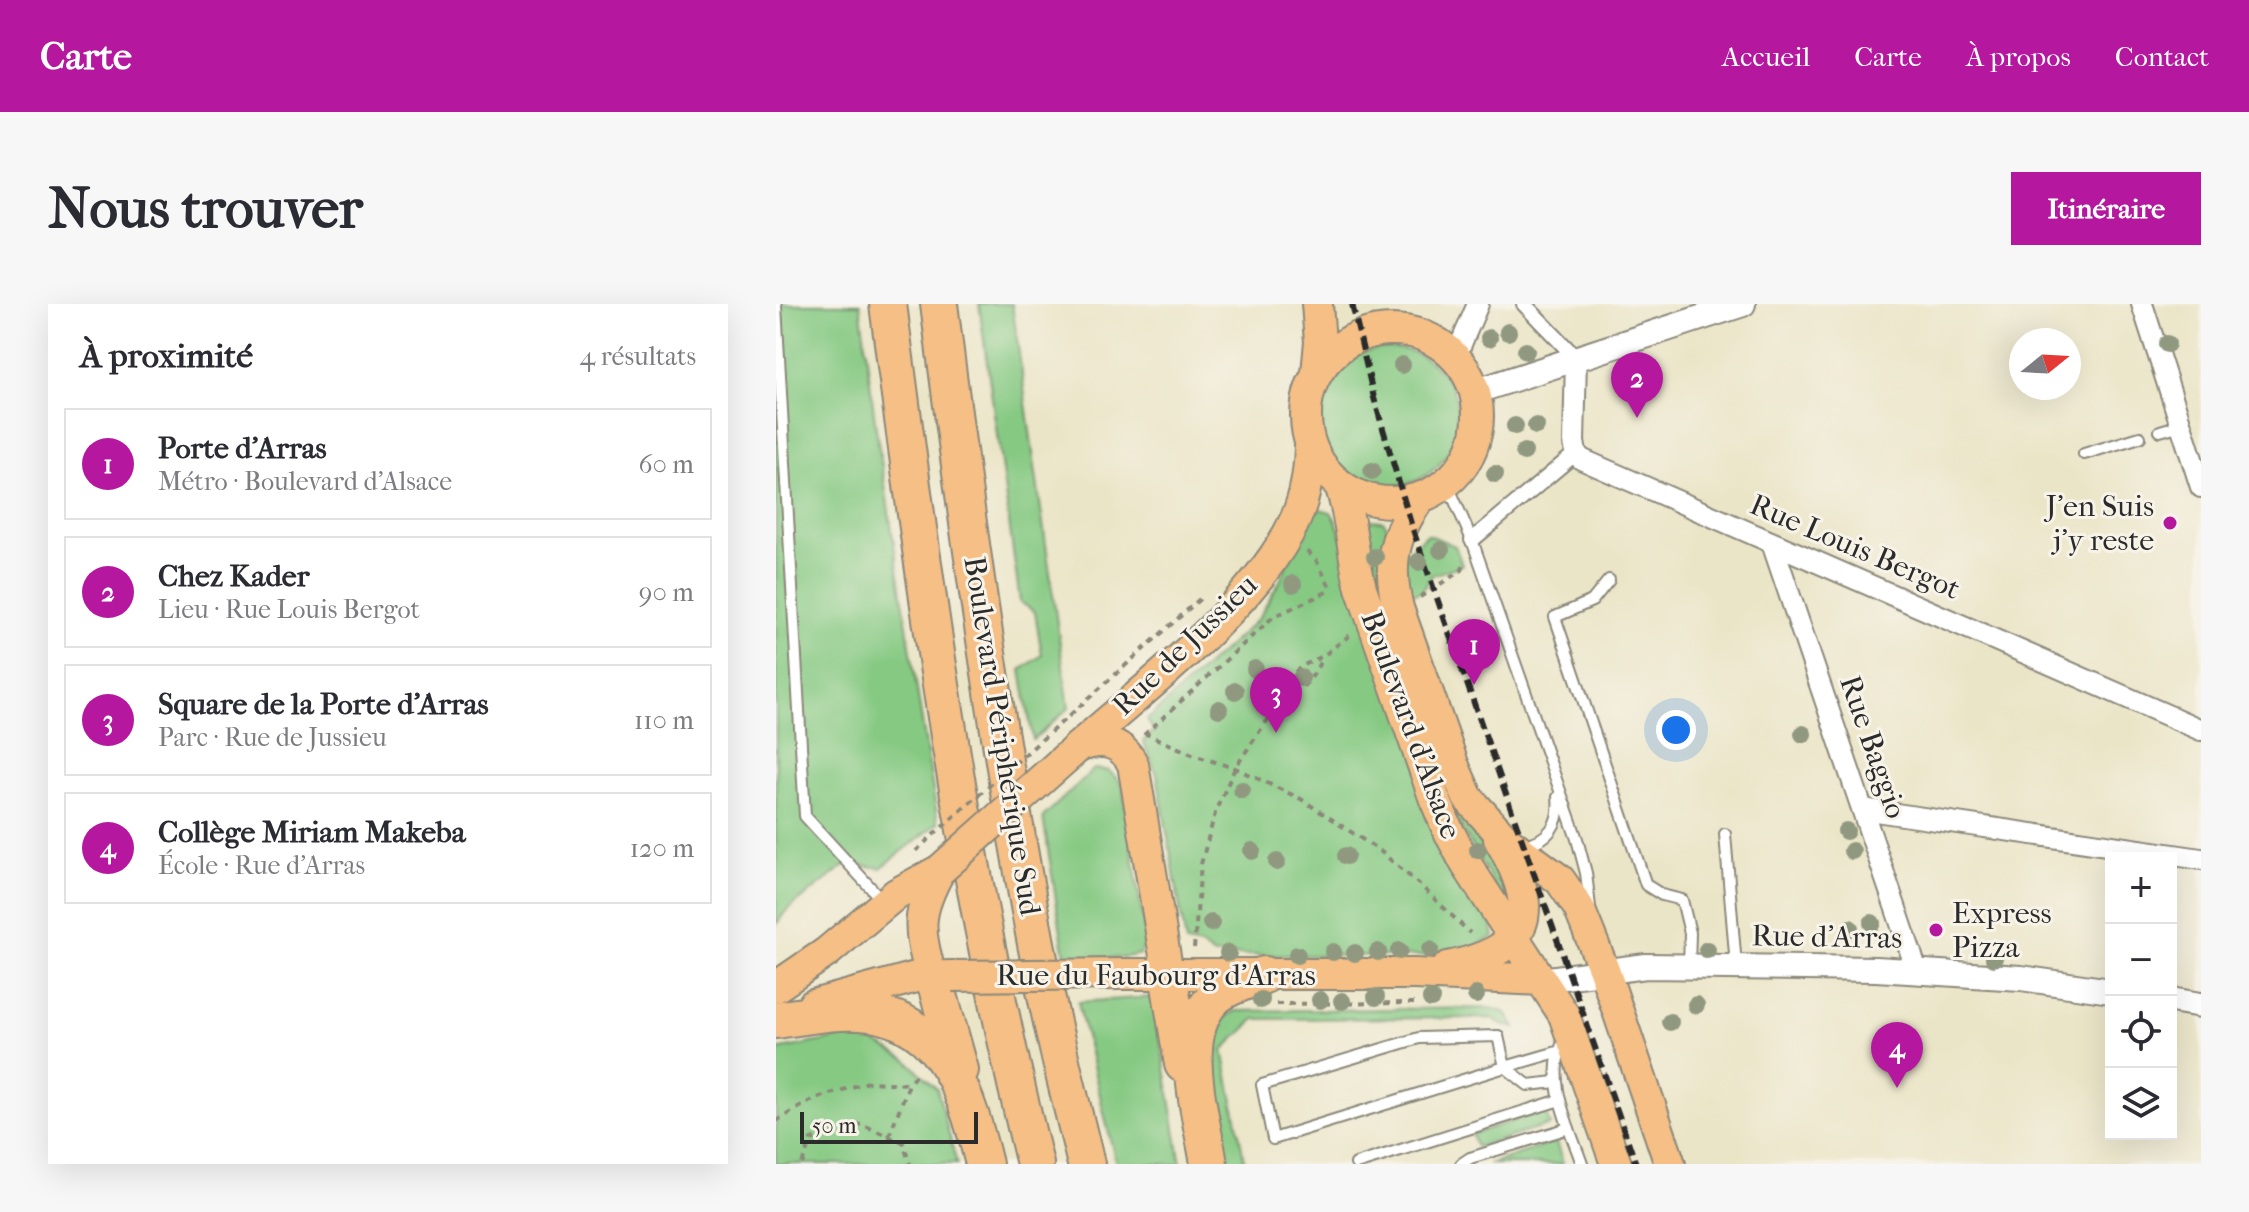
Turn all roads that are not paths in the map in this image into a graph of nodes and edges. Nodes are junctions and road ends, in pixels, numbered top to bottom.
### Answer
1 (888, 304) edge
2 (939, 304) edge
3 (1317, 304) edge
4 (1404, 304) edge
5 (1478, 304) edge
6 (1524, 304) edge
7 (1743, 304) edge
8 (2142, 304) edge
9 (776, 305) edge
10 (1415, 333) junction
11 (1455, 358) junction
12 (1576, 358) junction
13 (1317, 373) junction
14 (1474, 392) junction
15 (2181, 425) junction
16 (2160, 431) dead end
17 (2140, 437) dead end
18 (1310, 446) junction
19 (1576, 453) junction
20 (2084, 454) dead end
21 (1447, 483) junction
22 (1340, 485) junction
23 (2201, 487) edge
24 (1420, 498) junction
25 (1472, 540) junction
26 (1772, 543) junction
27 (1609, 580) dead end
28 (2201, 730) edge
29 (1078, 747) junction
30 (1557, 783) junction
31 (1862, 809) junction
32 (1483, 817) junction
33 (1725, 834) dead end
34 (1513, 844) junction
35 (2201, 859) edge
36 (940, 870) junction
37 (885, 902) junction
38 (1592, 937) junction
39 (1513, 938) junction
40 (1181, 963) junction
41 (1689, 967) junction
42 (1736, 968) junction
43 (1604, 970) junction
44 (1917, 971) junction
45 (941, 976) junction
46 (1541, 980) junction
47 (776, 987) edge
48 (1268, 989) junction
49 (1419, 989) junction
50 (2105, 990) edge
51 (2177, 1001) edge
52 (2201, 1005) edge
53 (776, 1017) edge
54 (1564, 1041) junction
55 (1505, 1067) junction
56 (1556, 1082) junction
57 (1560, 1100) junction
58 (970, 1107) junction
59 (1569, 1128) junction
60 (984, 1164) edge
61 (1035, 1164) edge
62 (1086, 1164) edge
63 (1200, 1164) edge
64 (1209, 1164) edge
65 (1356, 1164) edge
66 (1461, 1164) edge
67 (1582, 1164) edge
68 (1616, 1164) edge
69 (1670, 1164) edge

1 - 61 highway, Boulevard Périphérique Sud
2 - 62 highway, Boulevard Périphérique Sud
3 - 13 main road
4 - 10 main road
5 - 11 street
6 - 12 street
7 - 12 street
8 - 15 street
9 - 37 lane
10 - 11 main road
10 - 13 main road
11 - 14 main road
12 - 14 street
12 - 19 street
13 - 18 main road
14 - 21 main road
15 - 16 lane
15 - 23 street
17 - 20 lane
18 - 22 main road
18 - 29 main road, Rue de Jussieu
19 - 25 street
19 - 26 street, Rue Louis Bergot
21 - 24 main road
21 - 25 lane
22 - 24 main road
22 - 39 main road, Boulevard d'Alsace
24 - 32 main road, Boulevard d'Alsace
25 - 30 lane
26 - 28 street, Rue Louis Bergot
26 - 31 street, Rue Baggio
27 - 41 lane
29 - 36 main road, bridge
29 - 40 main road
30 - 34 lane
30 - 38 lane
31 - 35 street
31 - 44 street, Rue Baggio
32 - 34 main road, Boulevard d'Alsace
32 - 39 main road
33 - 42 lane
34 - 38 main road, Boulevard d'Alsace
36 - 37 main road
36 - 45 main road
37 - 47 main road
38 - 43 main road, Boulevard d'Alsace
39 - 46 main road, Boulevard d'Alsace
39 - 49 main road
40 - 45 main road, Rue du Faubourg d'Arras, bridge
40 - 48 main road, Rue du Faubourg d'Arras
40 - 63 highway
41 - 42 street, Rue d'Arras
41 - 43 street, Rue d'Arras
42 - 44 street, Rue d'Arras
43 - 46 street, Rue d'Arras
43 - 69 main road, Boulevard d'Alsace
44 - 50 street, Rue d'Arras
45 - 53 main road, Rue du Faubourg d'Arras
45 - 58 highway
46 - 49 main road, Rue du Faubourg d'Arras
46 - 54 main road, Boulevard d'Alsace
48 - 49 main road, Rue du Faubourg d'Arras
48 - 64 highway
51 - 52 street
53 - 58 highway
54 - 55 lane
54 - 56 lane
54 - 68 main road, Boulevard d'Alsace
55 - 55 lane
55 - 56 lane
56 - 57 lane
57 - 59 lane
57 - 65 lane
58 - 60 highway
59 - 66 lane
59 - 67 lane

